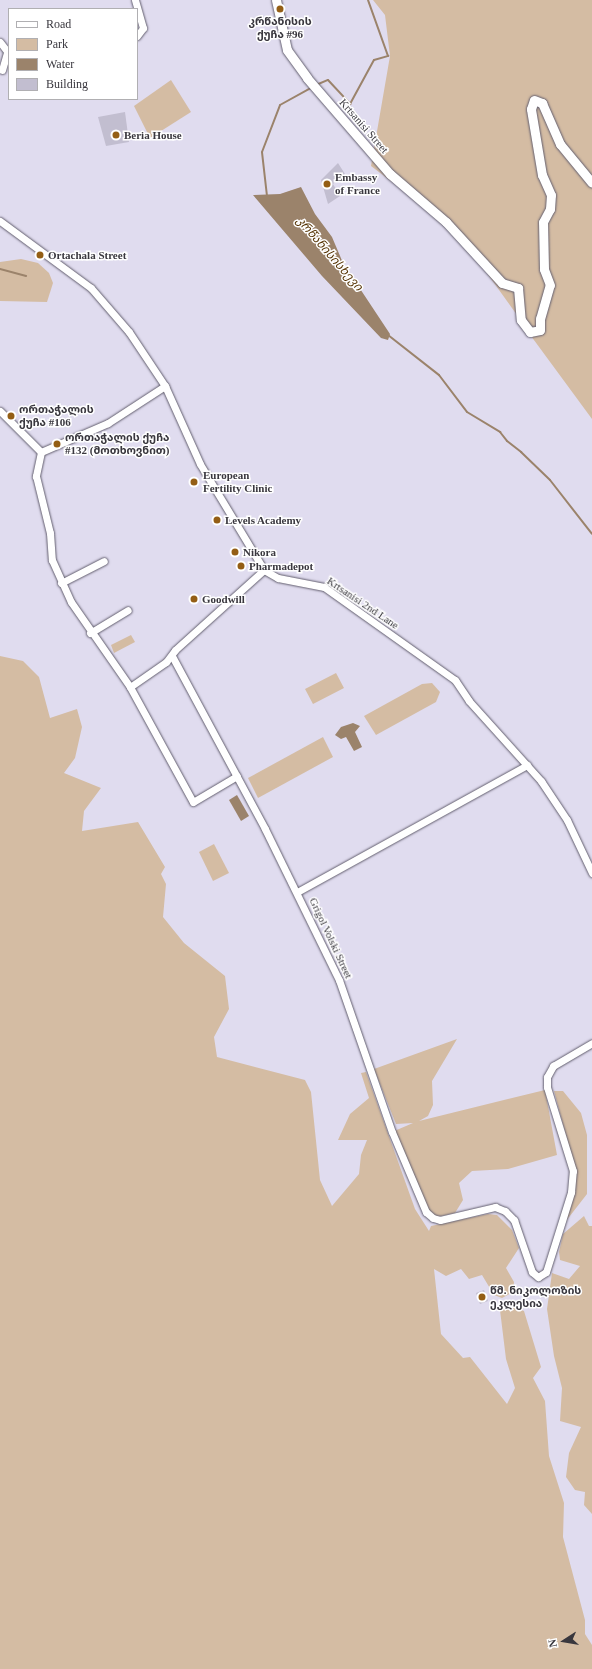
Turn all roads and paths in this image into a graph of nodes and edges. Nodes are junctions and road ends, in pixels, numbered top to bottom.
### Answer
1 (276, 0) edge
2 (138, 10) edge
3 (138, 35) edge
4 (0, 42) edge
5 (8, 53) edge
6 (4, 69) edge
7 (592, 183) edge
8 (0, 221) edge
9 (165, 386) junction
10 (0, 411) edge
11 (41, 452) junction
12 (104, 561) dead end
13 (264, 570) junction
14 (61, 583) junction
15 (128, 610) dead end
16 (90, 633) junction
17 (172, 656) junction
18 (130, 687) junction
19 (527, 765) junction
20 (237, 776) junction
21 (592, 873) edge
22 (297, 892) junction
23 (592, 1044) edge

1 - 7 street, Krtsanisi Street
2 - 3 street
4 - 5 street
5 - 6 street
8 - 9 street
9 - 11 street
9 - 13 street
10 - 11 street
11 - 14 street
12 - 14 street
13 - 17 street
13 - 19 street, Krtsanisi 2nd Lane
14 - 16 street
15 - 16 street
16 - 18 street
17 - 18 street
17 - 20 street, Grigol Volski Street
18 - 20 street
19 - 21 street, Krtsanisi 2nd Lane
19 - 22 street
20 - 22 street, Grigol Volski Street
22 - 23 street, Grigol Volski Street

